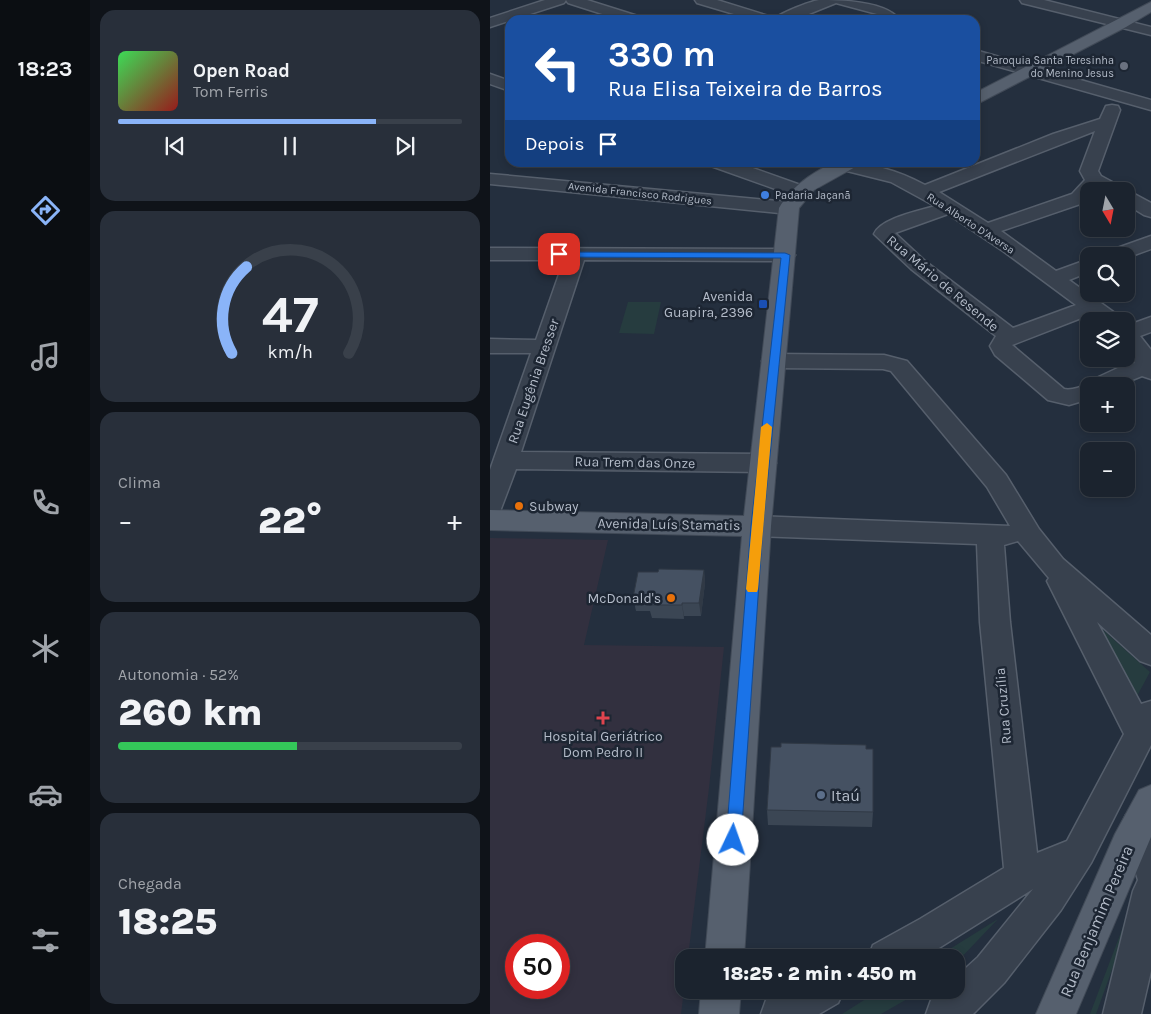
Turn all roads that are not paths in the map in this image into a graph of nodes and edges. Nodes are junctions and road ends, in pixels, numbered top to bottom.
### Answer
1 (559, 0) edge
2 (573, 0) edge
3 (702, 0) edge
4 (831, 0) edge
5 (840, 0) edge
6 (1027, 0) edge
7 (1151, 6) edge
8 (514, 15) edge
9 (620, 15) edge
10 (752, 15) edge
11 (794, 15) edge
12 (884, 15) edge
13 (505, 18) edge
14 (490, 23) edge
15 (1122, 24) junction
16 (1151, 31) edge
17 (980, 56) edge
18 (1030, 71) junction
19 (490, 79) edge
20 (505, 84) edge
21 (1118, 96) junction
22 (980, 97) edge
23 (1151, 105) edge
24 (1107, 122) junction
25 (508, 167) edge
26 (727, 167) edge
27 (844, 167) edge
28 (858, 167) edge
29 (495, 179) edge
30 (1094, 180) junction
31 (1098, 182) edge
32 (923, 192) junction
33 (794, 200) junction
34 (1135, 201) edge
35 (949, 207) junction
36 (1151, 211) edge
37 (986, 230) junction
38 (1151, 242) edge
39 (1135, 248) edge
40 (490, 254) edge
41 (576, 254) junction
42 (785, 255) junction
43 (1080, 269) edge
44 (1053, 279) junction
45 (1091, 307) junction
46 (1098, 312) edge
47 (1151, 324) edge
48 (1135, 330) edge
49 (1010, 337) junction
50 (1135, 344) edge
51 (490, 346) edge
52 (545, 347) junction
53 (773, 361) junction
54 (1150, 369) edge
55 (1117, 377) edge
56 (1080, 394) edge
57 (506, 460) junction
58 (763, 464) junction
59 (490, 508) edge
60 (490, 520) edge
61 (757, 526) junction
62 (990, 535) junction
63 (1029, 536) junction
64 (1053, 566) junction
65 (1151, 653) edge
66 (1145, 724) edge
67 (1144, 814) edge
68 (1079, 852) junction
69 (1151, 870) edge
70 (1022, 876) junction
71 (1151, 891) edge
72 (725, 949) edge
73 (902, 949) edge
74 (720, 999) edge
75 (808, 999) edge
76 (719, 1014) edge
77 (780, 1014) edge
78 (945, 1014) edge
79 (1056, 1014) edge
80 (1122, 1014) edge

1 - 8 street
2 - 9 street
3 - 10 street
4 - 11 street
5 - 12 street
6 - 15 street
7 - 15 main road
13 - 14 street
15 - 16 street
15 - 18 main road
17 - 18 street
18 - 21 street
18 - 22 main road
19 - 20 street
21 - 23 street
21 - 24 street
24 - 30 street
24 - 32 street
25 - 29 street
26 - 33 street
27 - 33 main road
28 - 32 street, Rua Alberto D'Aversa
29 - 33 street, Avenida Francisco Rodrigues
30 - 31 street
30 - 37 street
32 - 35 street, Rua Alberto D'Aversa
33 - 42 main road
34 - 36 street
35 - 37 street, Rua Alberto D'Aversa
35 - 49 street, Rua Mário de Resende
37 - 44 street, Rua Alberto D'Aversa
38 - 39 street
40 - 41 street
41 - 42 street
41 - 52 street, Rua Eugênia Bresser
42 - 53 main road
43 - 44 street
44 - 45 street, Rua Alberto D'Aversa
45 - 46 street, Rua Alberto D'Aversa
45 - 49 street
47 - 48 street
49 - 56 street, Rua Mário de Resende
50 - 54 street
51 - 52 street
52 - 57 street, Rua Eugênia Bresser
53 - 58 main road
53 - 63 street
54 - 55 street
57 - 58 street, Rua Trem das Onze
57 - 59 street, Rua Eugênia Bresser
58 - 61 main road
60 - 61 main road, Avenida Luís Stamatis
61 - 62 street, Avenida Luís Stamatis
61 - 72 main road
62 - 63 street, Avenida Luís Stamatis
62 - 70 street, Rua Cruzília
63 - 64 street
64 - 65 street
64 - 66 street
66 - 68 street
67 - 69 street
67 - 79 main road, Rua Benjamim Pereira
68 - 70 street
68 - 78 street
70 - 73 street
71 - 80 street
74 - 76 main road
75 - 77 street

